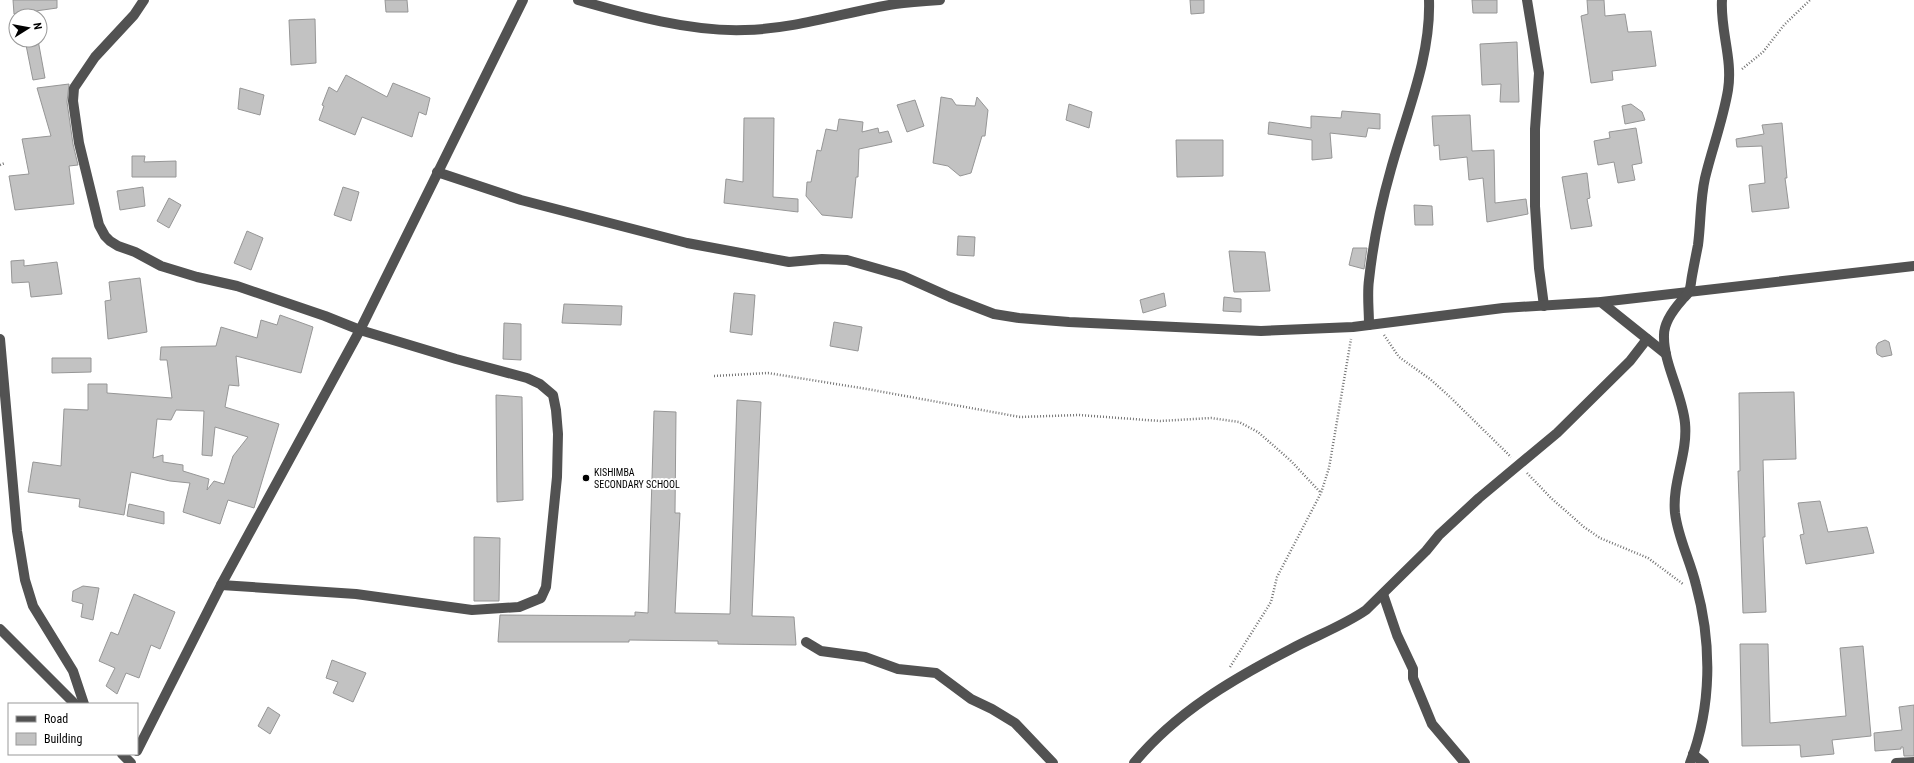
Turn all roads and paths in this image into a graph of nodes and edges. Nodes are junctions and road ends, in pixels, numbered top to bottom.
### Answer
1 (144, 0) edge
2 (523, 0) edge
3 (578, 0) edge
4 (940, 0) edge
5 (1429, 0) edge
6 (1527, 0) edge
7 (1722, 0) edge
8 (1810, 0) edge
9 (1728, 90) junction
10 (5, 163) dead end
11 (0, 165) edge
12 (437, 172) junction
13 (1914, 266) edge
14 (1689, 292) junction
15 (1601, 302) junction
16 (1544, 306) junction
17 (1374, 325) junction
18 (1354, 327) junction
19 (360, 330) junction
20 (0, 339) edge
21 (1647, 339) junction
22 (1666, 354) junction
23 (714, 376) dead end
24 (1519, 466) junction
25 (1321, 493) junction
26 (221, 585) junction
27 (1383, 594) junction
28 (1699, 596) junction
29 (0, 629) edge
30 (806, 642) dead end
31 (1224, 686) junction
32 (74, 703) edge
33 (84, 703) edge
34 (138, 749) edge
35 (123, 755) edge
36 (1692, 758) edge
37 (1461, 759) edge
38 (1914, 762) edge
39 (131, 763) edge
40 (1053, 763) edge
41 (1134, 763) edge
42 (1704, 763) edge
43 (1896, 763) edge

1 - 19 street
2 - 12 street
3 - 4 street
5 - 17 street
6 - 16 street
7 - 9 street
8 - 9 path
9 - 14 street
10 - 11 path
12 - 18 street
12 - 19 street
13 - 14 street
14 - 15 street
14 - 22 street
15 - 16 street
15 - 21 street
16 - 17 street
17 - 18 street
17 - 24 path
18 - 25 path
19 - 26 street
19 - 26 street
20 - 33 street
21 - 22 street
21 - 24 street
22 - 28 street
23 - 25 path
24 - 27 street
24 - 28 path
25 - 31 path
26 - 34 street
27 - 31 street
27 - 37 street
28 - 36 street
29 - 32 street
30 - 40 street
31 - 41 street
35 - 39 street
36 - 42 street
38 - 43 street

